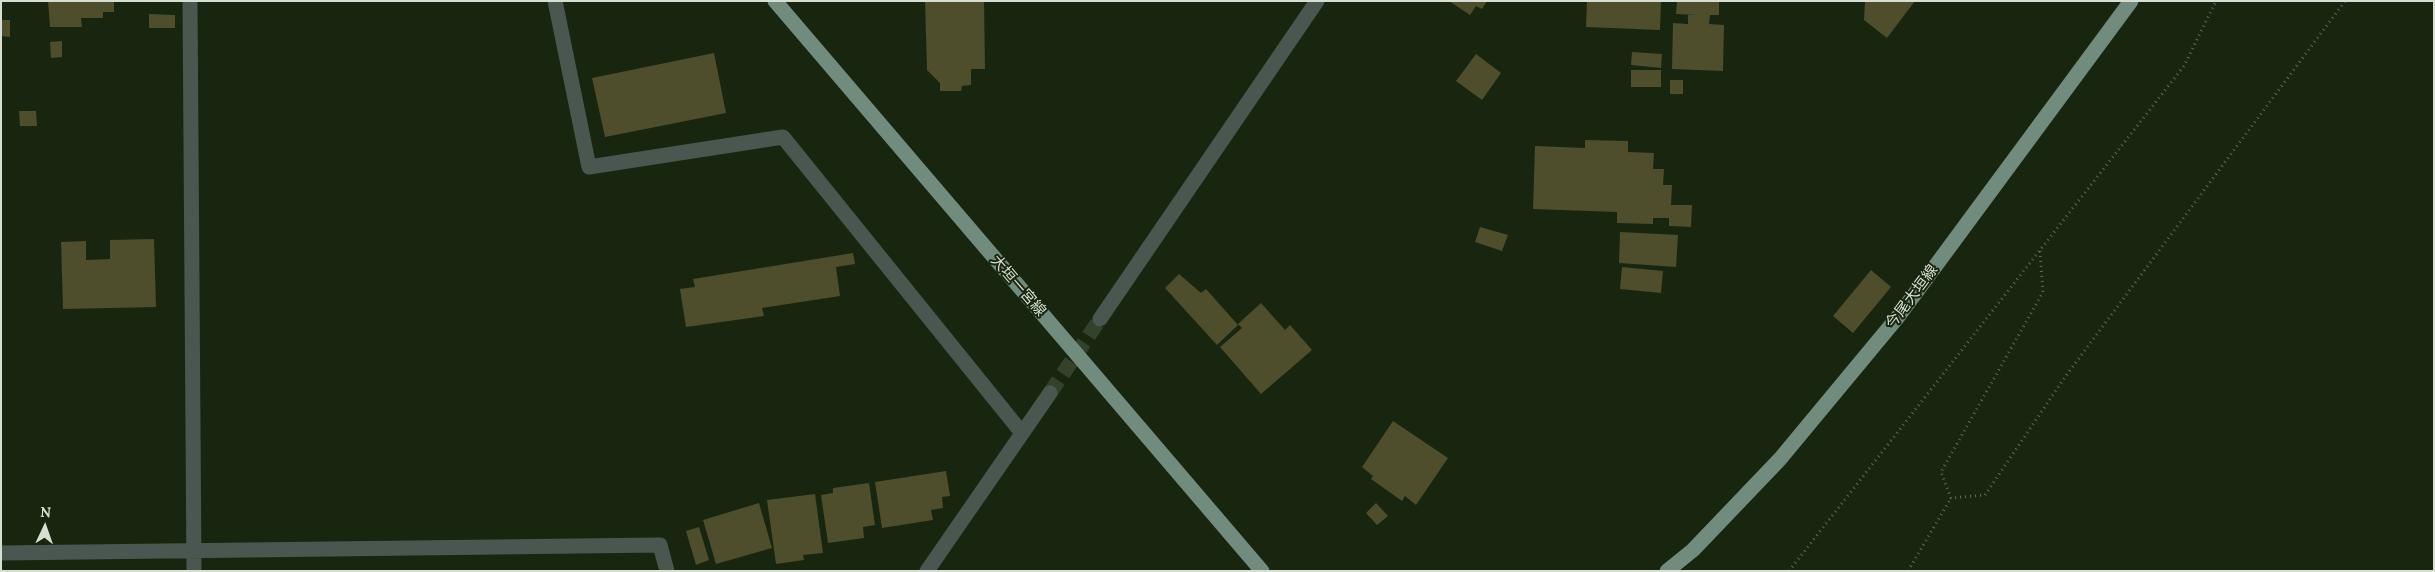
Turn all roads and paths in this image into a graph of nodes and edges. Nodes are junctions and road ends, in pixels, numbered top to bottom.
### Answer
1 (190, 1) edge
2 (555, 1) edge
3 (775, 1) edge
4 (1318, 1) edge
5 (2131, 1) edge
6 (2216, 1) edge
7 (2345, 1) edge
8 (2040, 251) junction
9 (1100, 318) tunnel mouth
10 (1050, 393) tunnel mouth
11 (1022, 433) junction
12 (1951, 498) junction
13 (194, 550) junction
14 (1, 553) edge
15 (194, 571) edge
16 (667, 571) edge
17 (927, 571) edge
18 (1262, 571) edge
19 (1667, 571) edge
20 (1789, 571) edge
21 (1908, 571) edge

1 - 13 street
2 - 11 street
3 - 18 main road, 大垣一宮線
4 - 9 street
5 - 19 main road, 今尾大垣線
6 - 8 path
7 - 12 path
8 - 12 path
8 - 20 path
10 - 11 street
11 - 17 street
12 - 21 path
13 - 14 street
13 - 15 street
13 - 16 street

